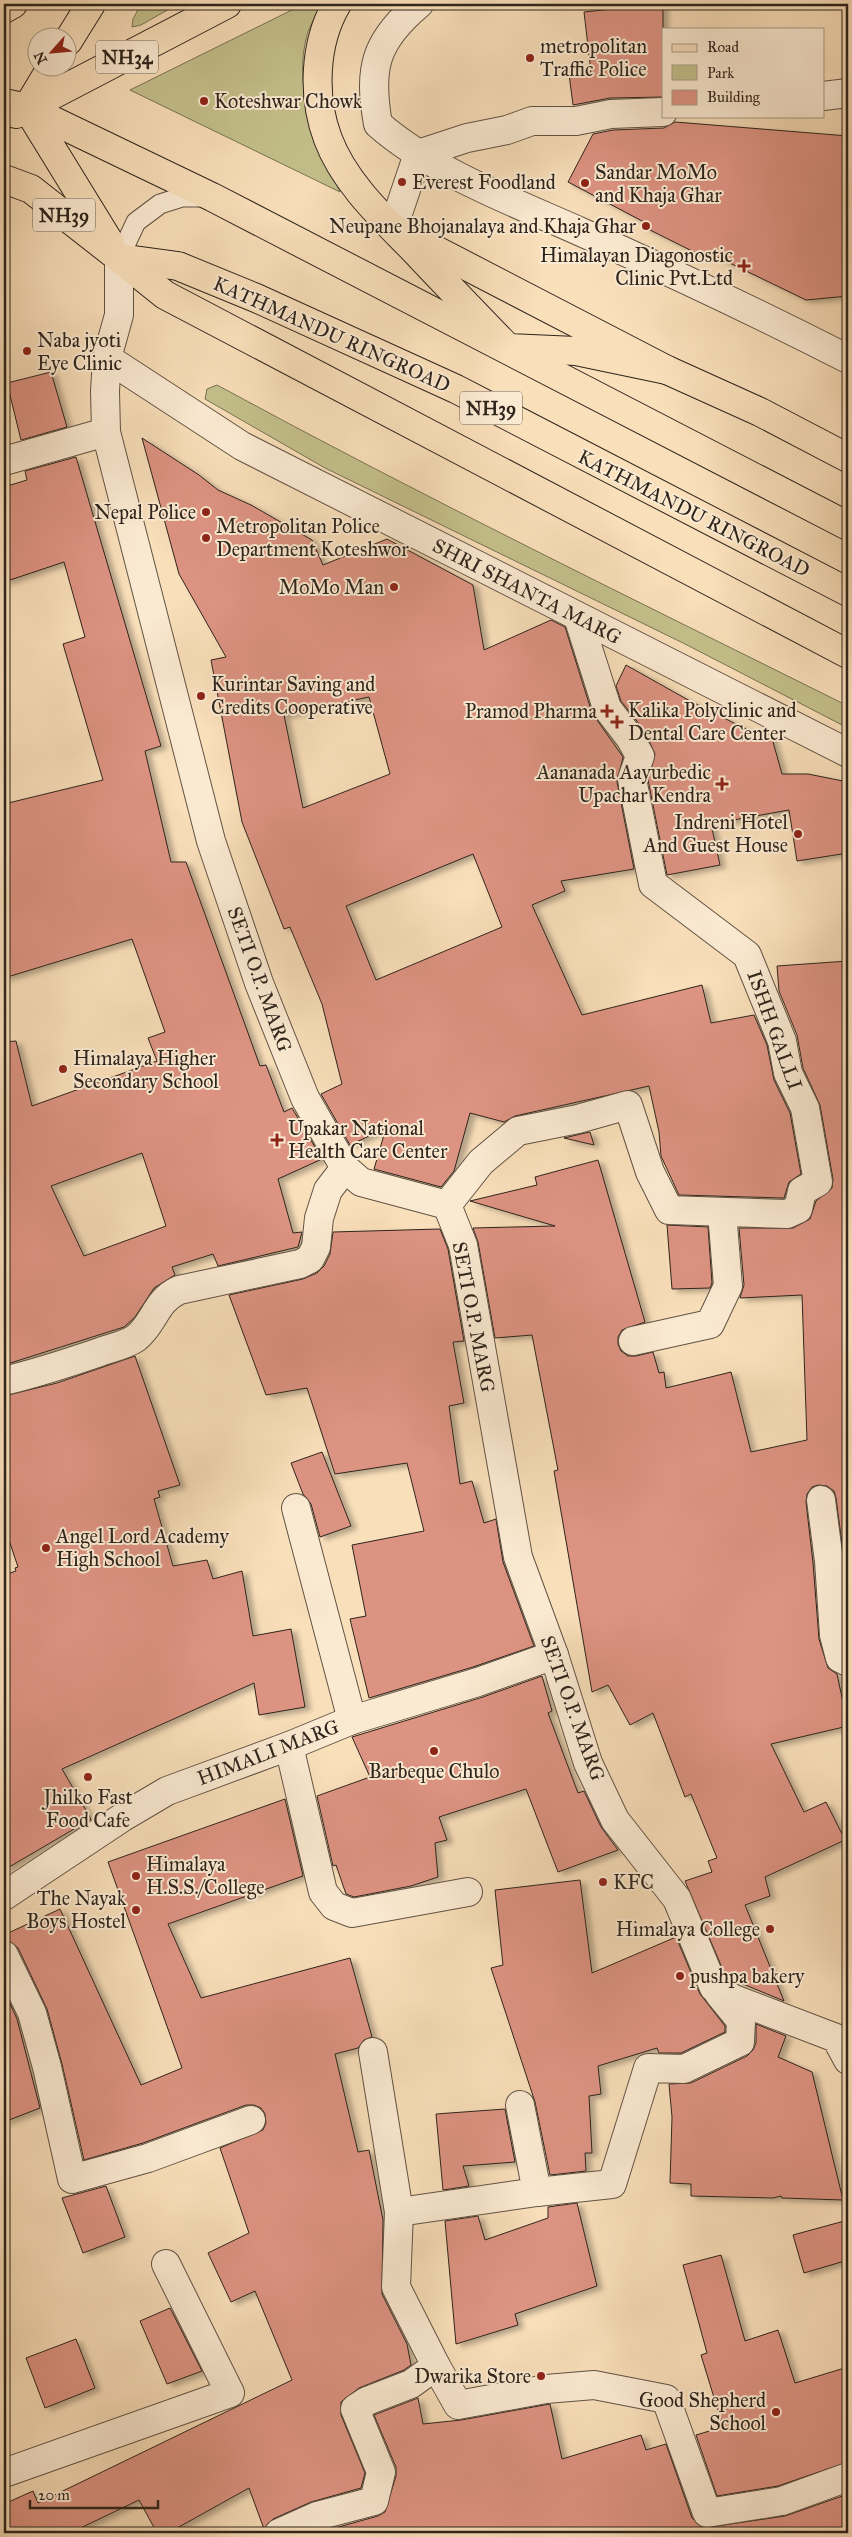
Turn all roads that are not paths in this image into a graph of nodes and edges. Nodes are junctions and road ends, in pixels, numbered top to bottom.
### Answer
1 (13, 4) edge
2 (90, 4) edge
3 (227, 4) edge
4 (337, 4) edge
5 (419, 4) edge
6 (4, 9) edge
7 (76, 28) edge
8 (42, 78) edge
9 (848, 93) edge
10 (824, 96) edge
11 (11, 111) edge
12 (662, 112) edge
13 (418, 154) junction
14 (4, 179) edge
15 (212, 197) junction
16 (393, 228) junction
17 (119, 258) junction
18 (508, 348) junction
19 (107, 358) junction
20 (848, 359) edge
21 (667, 370) junction
22 (106, 432) junction
23 (848, 458) edge
24 (4, 461) edge
25 (848, 526) edge
26 (848, 592) edge
27 (578, 617) junction
28 (848, 654) edge
29 (848, 753) edge
30 (345, 1168) junction
31 (447, 1205) junction
32 (722, 1212) junction
33 (633, 1341) dead end
34 (4, 1381) edge
35 (821, 1500) dead end
36 (296, 1508) dead end
37 (554, 1656) junction
38 (848, 1662) edge
39 (352, 1720) junction
40 (289, 1746) junction
41 (468, 1892) dead end
42 (4, 1896) edge
43 (4, 1955) edge
44 (714, 1988) junction
45 (373, 2052) dead end
46 (848, 2060) edge
47 (520, 2105) dead end
48 (251, 2120) dead end
49 (537, 2192) junction
50 (398, 2212) junction
51 (166, 2264) dead end
52 (436, 2366) junction
53 (4, 2473) edge
54 (848, 2477) edge
55 (278, 2533) edge

1 - 6 main road
2 - 7 main road
3 - 11 main road, NH34
4 - 16 main road
5 - 13 street
8 - 11 main road
9 - 10 street
11 - 15 main road
11 - 17 main road
12 - 13 street
13 - 16 street
13 - 20 street
14 - 17 main road, NH39
15 - 17 lane
15 - 18 main road
16 - 18 main road
16 - 21 main road
17 - 19 street, SETI O.P. MARG
17 - 26 main road, KATHMANDU RINGROAD / NH39
17 - 28 main road
18 - 21 main road
18 - 25 main road
19 - 22 street, SETI O.P. MARG
19 - 27 street, SHRI SHANTA MARG
21 - 23 main road
22 - 24 street
22 - 30 street, SETI O.P. MARG
27 - 29 street, SHRI SHANTA MARG
27 - 32 street, ISHH GALLI
30 - 31 street, SETI O.P. MARG
30 - 34 street
31 - 32 street, ISHH GALLI
31 - 37 street, SETI O.P. MARG
32 - 33 street
35 - 38 street
36 - 39 street
37 - 39 street, HIMALI MARG
37 - 44 street, SETI O.P. MARG
39 - 40 street, HIMALI MARG
40 - 41 street
40 - 42 street, HIMALI MARG
43 - 48 street
44 - 46 street
44 - 49 street, SETI O.P. MARG
45 - 50 street
47 - 49 street
49 - 50 street
50 - 52 street
51 - 53 street
52 - 54 street
52 - 55 street

